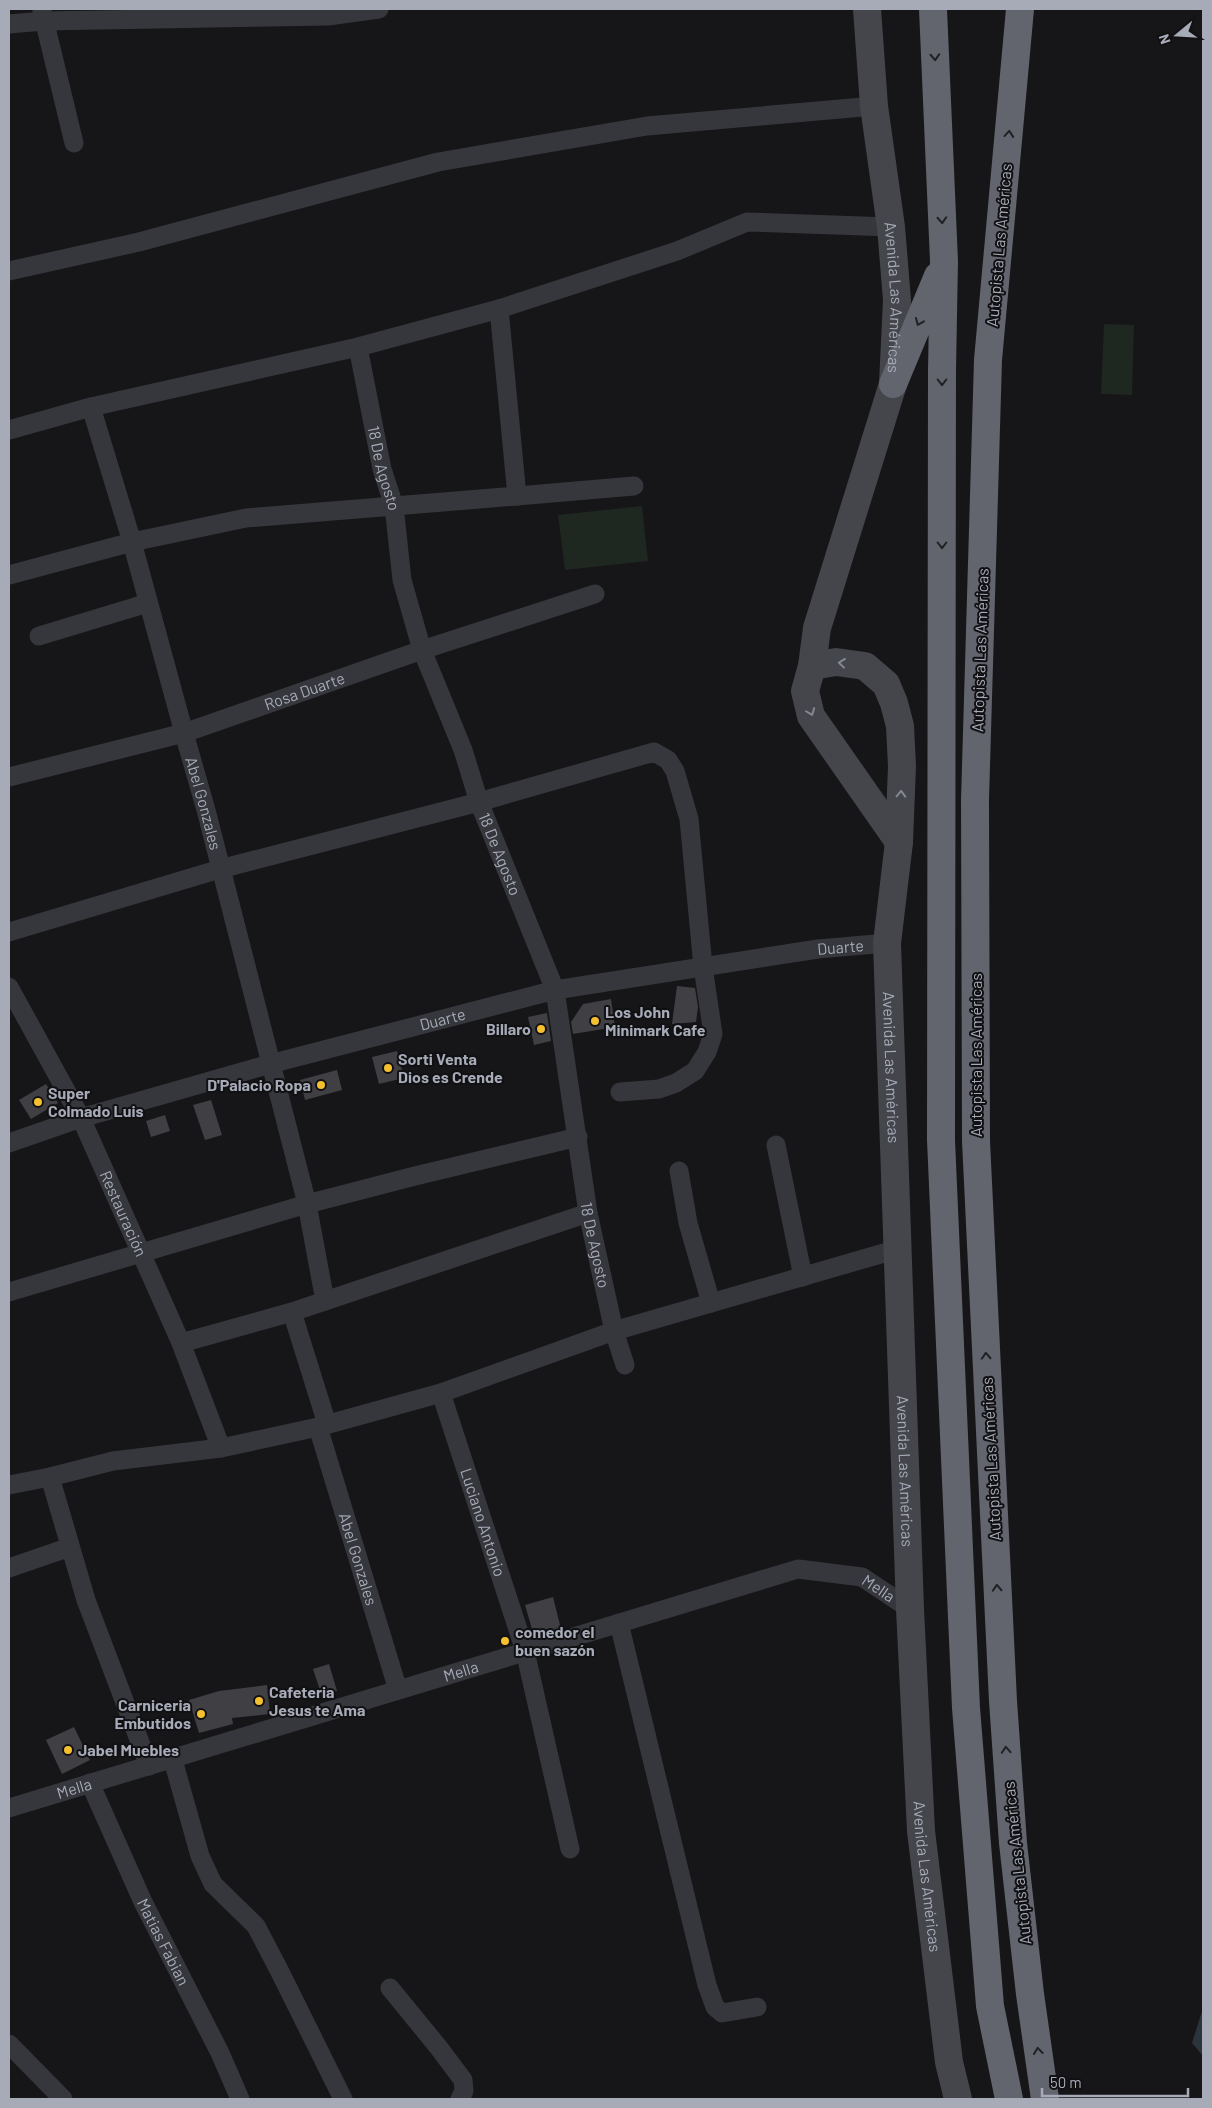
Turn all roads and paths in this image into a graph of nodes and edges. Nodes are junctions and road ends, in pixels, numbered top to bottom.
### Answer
1 (378, 9) edge
2 (867, 9) edge
3 (933, 9) edge
4 (1020, 9) edge
5 (327, 12) edge
6 (43, 15) edge
7 (9, 24) edge
8 (874, 106) junction
9 (74, 143) dead end
10 (892, 227) junction
11 (944, 261) junction
12 (9, 271) edge
13 (499, 309) junction
14 (358, 347) junction
15 (893, 384) junction
16 (92, 407) junction
17 (9, 430) edge
18 (634, 486) dead end
19 (517, 496) junction
20 (394, 506) junction
21 (132, 542) junction
22 (9, 576) edge
23 (595, 594) dead end
24 (148, 603) junction
25 (39, 636) dead end
26 (422, 650) junction
27 (812, 666) junction
28 (184, 733) junction
29 (9, 777) edge
30 (479, 802) junction
31 (899, 842) junction
32 (220, 870) junction
33 (9, 932) edge
34 (888, 942) junction
35 (703, 967) junction
36 (9, 987) edge
37 (555, 990) junction
38 (270, 1064) junction
39 (620, 1092) dead end
40 (81, 1118) junction
41 (578, 1137) junction
42 (9, 1143) edge
43 (776, 1145) dead end
44 (679, 1171) dead end
45 (307, 1204) junction
46 (588, 1213) junction
47 (898, 1249) junction
48 (142, 1253) junction
49 (804, 1276) junction
50 (9, 1292) edge
51 (325, 1301) junction
52 (711, 1303) junction
53 (292, 1312) junction
54 (614, 1331) junction
55 (181, 1343) junction
56 (625, 1365) dead end
57 (442, 1392) junction
58 (322, 1426) junction
59 (221, 1448) junction
60 (50, 1477) junction
61 (9, 1485) edge
62 (70, 1547) junction
63 (9, 1568) edge
64 (910, 1609) junction
65 (619, 1623) junction
66 (525, 1651) junction
67 (398, 1690) junction
68 (173, 1760) junction
69 (149, 1766) junction
70 (90, 1783) junction
71 (9, 1808) edge
72 (570, 1849) dead end
73 (390, 1988) dead end
74 (757, 2006) dead end
75 (9, 2044) edge
76 (63, 2099) edge
77 (240, 2099) edge
78 (343, 2099) edge
79 (460, 2099) edge
80 (958, 2099) edge
81 (1009, 2099) edge
82 (1045, 2099) edge

1 - 5 street
2 - 8 main road, Avenida Las Américas
3 -> 11 highway
82 -> 4 highway, Autopista Las Américas
5 - 6 street
6 - 7 street
6 - 9 street
8 - 10 main road, Avenida Las Américas
8 - 12 street
10 - 13 street
10 - 15 main road, Avenida Las Américas
11 -> 15 highway
11 -> 81 highway
13 - 14 street
13 - 19 street
14 - 16 street
14 - 20 street, 18 De Agosto
15 - 27 main road, Avenida Las Américas
16 - 17 street
16 - 21 street, Abel Gonzales
18 - 19 street
19 - 20 street
20 - 21 street
20 - 26 street, 18 De Agosto
21 - 22 street
21 - 24 street, Abel Gonzales
23 - 26 street, Rosa Duarte
24 - 25 street
24 - 28 street, Abel Gonzales
26 - 28 street, Rosa Duarte
26 - 30 street, 18 De Agosto
27 -> 31 main road, Avenida Las Américas
31 -> 27 main road, Avenida Las Américas
28 - 29 street, Rosa Duarte
28 - 32 street, Abel Gonzales
30 - 32 street
30 - 35 street
30 - 37 street, 18 De Agosto
31 - 34 main road, Avenida Las Américas
32 - 33 street
32 - 38 street, Abel Gonzales
34 - 35 street, Duarte
34 - 47 main road, Avenida Las Américas
35 - 37 street, Duarte
35 - 39 street
36 - 40 street, Restauración
37 - 38 street, Duarte
37 - 41 street, 18 De Agosto
38 - 40 street, Duarte
38 - 45 street, Abel Gonzales
40 - 42 street, Duarte
40 - 48 street, Restauración
41 - 45 street
41 - 46 street, 18 De Agosto
43 - 49 street
44 - 52 street
45 - 48 street
45 - 51 street, Abel Gonzales
46 - 51 street
46 - 54 street, 18 De Agosto
47 - 49 street
47 - 64 main road, Avenida Las Américas
48 - 50 street
48 - 55 street, Restauración
49 - 52 street
51 - 53 street
52 - 54 street
53 - 55 street
53 - 58 street, Abel Gonzales
54 - 56 street, 18 De Agosto
54 - 57 street
55 - 59 street, Restauración
57 - 58 street
57 - 66 street, Luciano Antonio
58 - 59 street
58 - 67 street, Abel Gonzales
59 - 60 street
60 - 61 street
60 - 62 street
62 - 63 street
62 - 69 street
64 - 65 street, Mella
64 - 80 main road, Avenida Las Américas
65 - 66 street, Mella
65 - 74 street
66 - 67 street, Mella
66 - 72 street, Luciano Antonio
67 - 68 street, Mella
68 - 69 street, Mella
68 - 78 street
69 - 70 street, Mella
70 - 71 street, Mella
70 - 77 street, Matias Fabian
73 - 79 street
75 - 76 street

